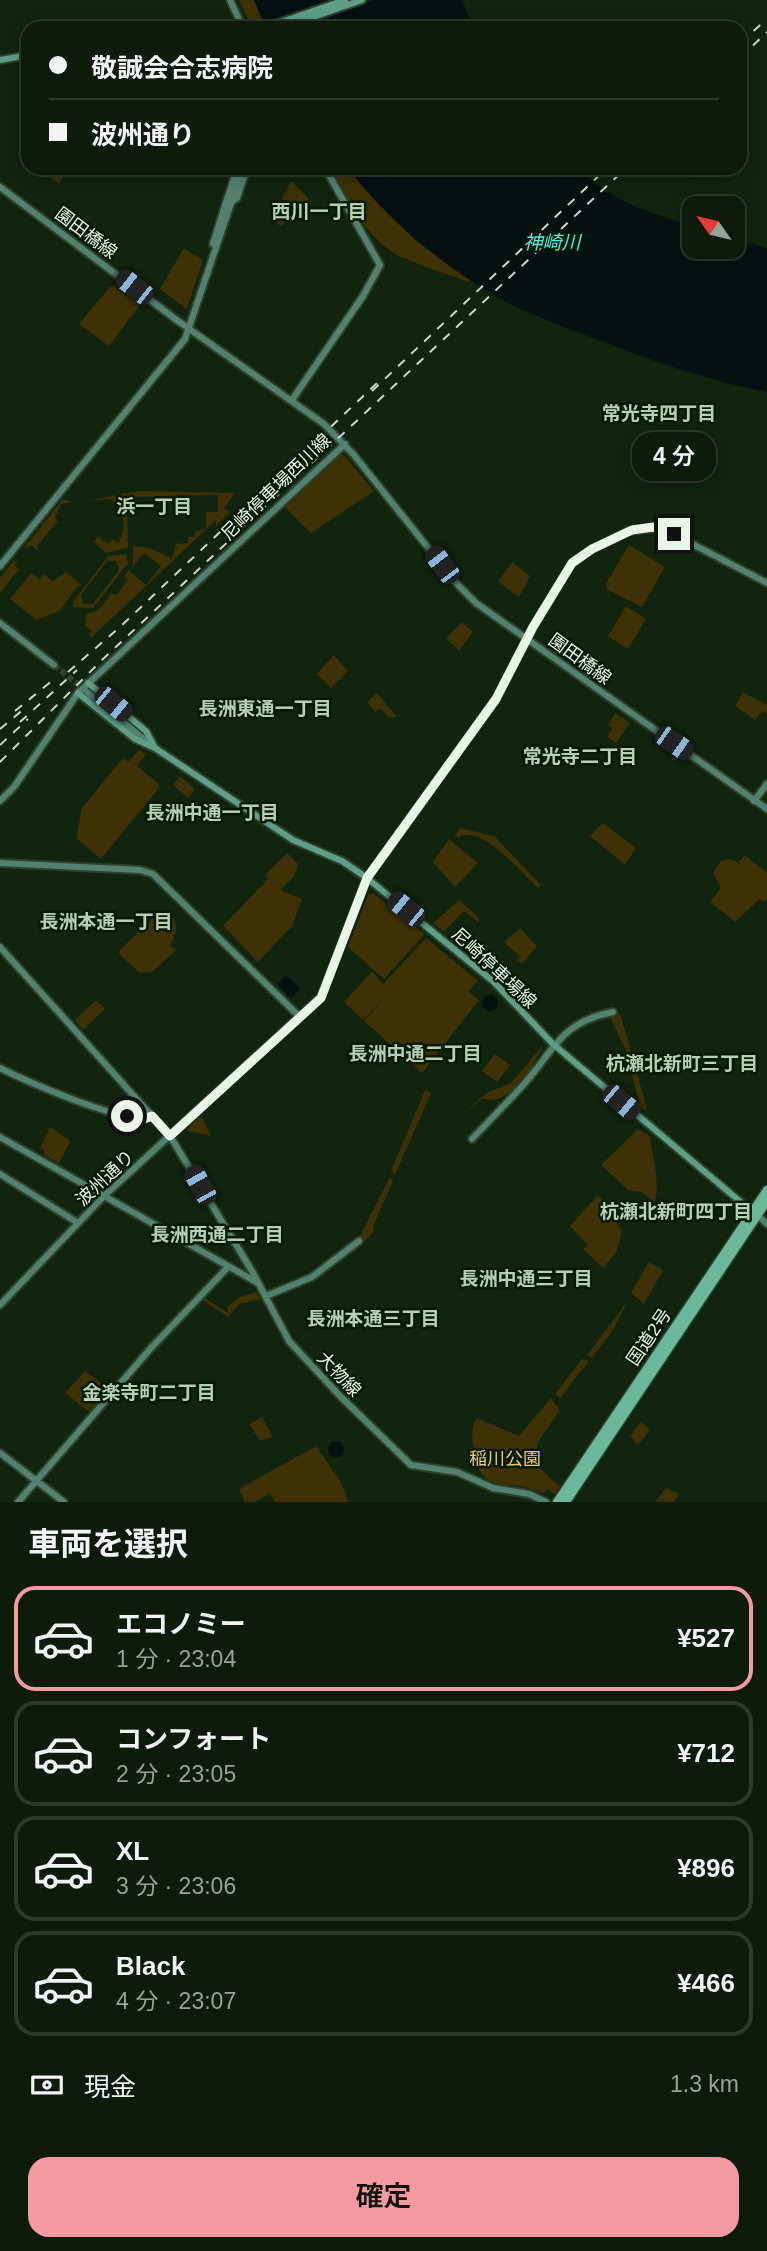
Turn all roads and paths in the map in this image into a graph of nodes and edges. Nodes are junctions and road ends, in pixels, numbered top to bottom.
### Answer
1 (230, 0) edge
2 (345, 0) edge
3 (362, 0) edge
4 (240, 21) edge
5 (284, 21) edge
6 (302, 21) edge
7 (21, 56) edge
8 (0, 61) edge
9 (241, 175) edge
10 (329, 175) edge
11 (0, 187) edge
12 (188, 328) junction
13 (292, 400) junction
14 (345, 444) junction
15 (0, 566) edge
16 (767, 583) edge
17 (0, 623) edge
18 (528, 639) junction
19 (54, 665) tunnel mouth
20 (88, 683) junction
21 (87, 692) tunnel mouth
22 (78, 693) junction
23 (155, 748) junction
24 (767, 784) edge
25 (0, 801) edge
26 (754, 801) junction
27 (767, 809) edge
28 (0, 863) edge
29 (367, 878) junction
30 (0, 947) edge
31 (613, 1012) dead end
32 (300, 1017) junction
33 (553, 1044) junction
34 (0, 1068) edge
35 (152, 1116) junction
36 (170, 1136) junction
37 (0, 1137) edge
38 (471, 1139) dead end
39 (0, 1174) edge
40 (767, 1190) edge
41 (104, 1196) junction
42 (767, 1201) edge
43 (755, 1214) junction
44 (78, 1223) junction
45 (767, 1224) edge
46 (359, 1241) dead end
47 (228, 1266) junction
48 (260, 1284) junction
49 (266, 1296) junction
50 (0, 1305) edge
51 (0, 1453) edge
52 (36, 1479) junction
53 (18, 1502) edge
54 (64, 1502) edge
55 (545, 1502) edge
56 (557, 1502) edge
57 (566, 1502) edge

1 - 4 street
2 - 5 main road
3 - 6 main road
7 - 8 main road
9 - 12 street
10 - 13 street
11 - 12 street, 園田橋線
12 - 13 street, 園田橋線
12 - 15 street
13 - 14 street, 尼崎停車場西川線
14 - 18 street, 園田橋線
14 - 20 street, 尼崎停車場西川線
16 - 18 street, 波州通り
17 - 19 street
18 - 26 street, 園田橋線
18 - 29 street, 波州通り
20 - 22 street, 尼崎停車場西川線
20 - 23 main road, 尼崎停車場線
21 - 23 street
22 - 23 main road, 尼崎停車場線
22 - 25 street, 尼崎停車場西川線
23 - 29 main road, 尼崎停車場線
24 - 26 street
26 - 27 street, 園田橋線
28 - 32 street
29 - 32 street, 波州通り
29 - 33 main road, 尼崎停車場線
30 - 35 street, 大物線
31 - 33 street
32 - 36 street, 波州通り
33 - 38 street
33 - 43 main road, 尼崎停車場線
34 - 35 street
35 - 36 street, 大物線
36 - 41 street, 波州通り
36 - 48 street, 大物線
37 - 41 street
39 - 44 street
40 - 43 highway, 国道2号
41 - 44 street, 波州通り
41 - 47 street
42 - 43 highway, 国道2号
43 - 45 street
43 - 56 highway, 国道2号
43 - 57 highway, 国道2号
44 - 50 street, 波州通り
46 - 49 street
47 - 48 street
47 - 52 street
48 - 49 street, 大物線
49 - 55 street, 大物線
51 - 52 street
52 - 53 street
52 - 54 street

